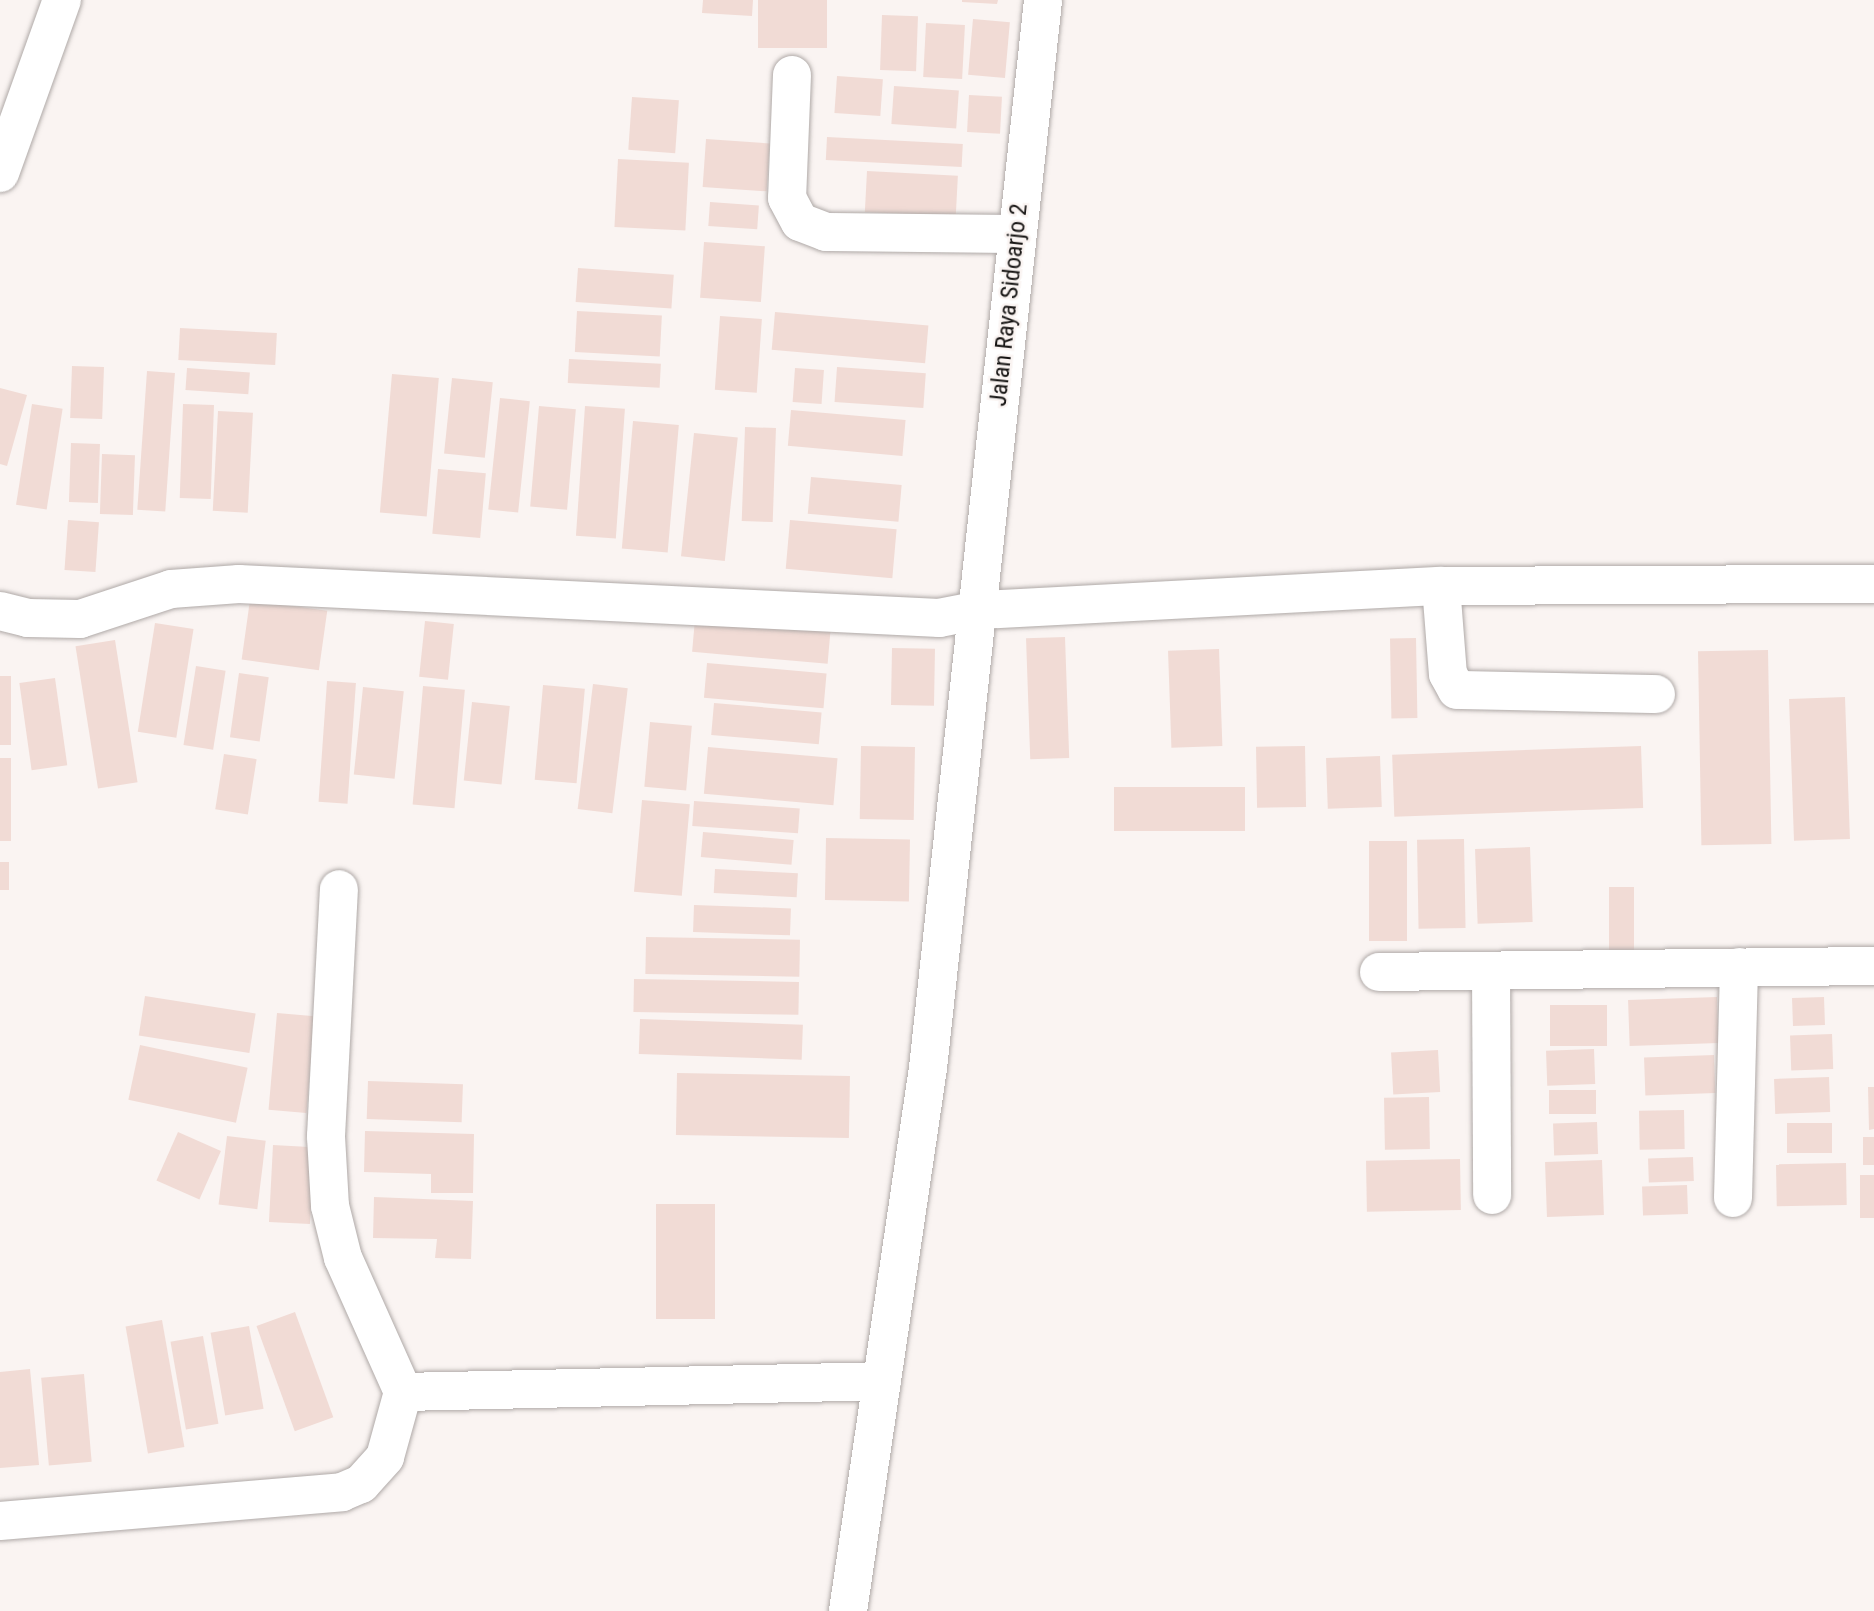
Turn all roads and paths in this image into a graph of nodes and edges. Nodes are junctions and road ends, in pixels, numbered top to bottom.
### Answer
1 (62, 0) edge
2 (1043, 0) edge
3 (792, 75) dead end
4 (0, 173) edge
5 (1014, 234) junction
6 (1874, 584) edge
7 (1441, 586) junction
8 (980, 610) junction
9 (0, 611) edge
10 (1656, 694) dead end
11 (338, 889) dead end
12 (1874, 965) edge
13 (1739, 967) junction
14 (1491, 971) junction
15 (1379, 972) dead end
16 (1492, 1195) dead end
17 (1733, 1198) dead end
18 (882, 1381) junction
19 (403, 1392) junction
20 (0, 1521) edge
21 (848, 1611) edge

1 - 4 street
2 - 5 street, Jalan Raya Sidoarjo 2
3 - 5 street
5 - 8 street, Jalan Raya Sidoarjo 2
6 - 7 street
7 - 8 street
7 - 10 street
8 - 9 street
8 - 18 street, Jalan Raya Sidoarjo 2
11 - 19 street
12 - 13 street
13 - 14 street
13 - 17 street
14 - 15 street
14 - 16 street
18 - 19 street
18 - 21 street, Jalan Raya Sidoarjo 2
19 - 20 street

